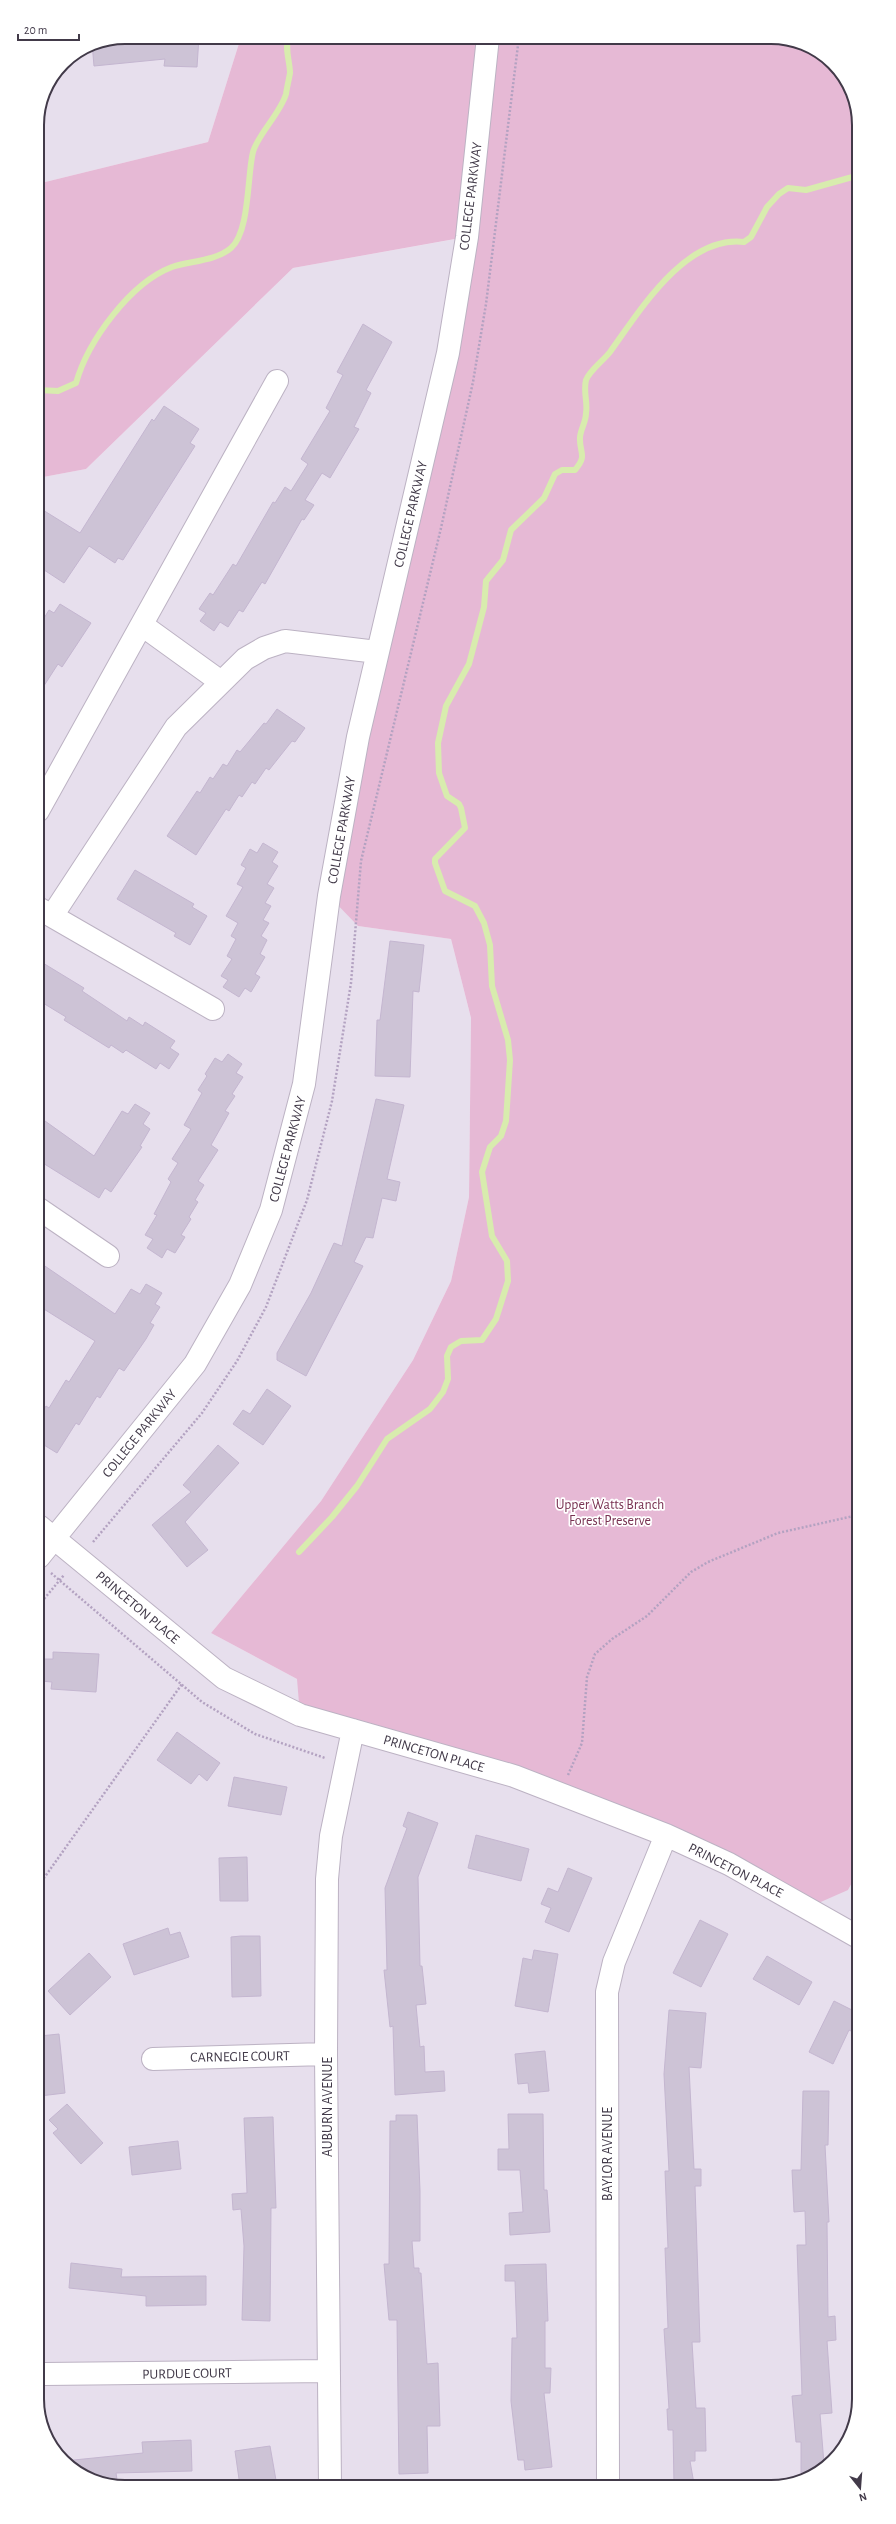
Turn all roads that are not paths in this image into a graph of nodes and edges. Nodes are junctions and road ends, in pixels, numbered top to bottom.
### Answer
1 (487, 44) edge
2 (277, 381) dead end
3 (142, 625) junction
4 (377, 652) junction
5 (221, 682) junction
6 (44, 800) edge
7 (45, 912) edge
8 (213, 1009) dead end
9 (44, 1214) edge
10 (108, 1256) dead end
11 (47, 1532) edge
12 (44, 1564) edge
13 (353, 1730) junction
14 (666, 1835) junction
15 (852, 1934) edge
16 (326, 2054) junction
17 (153, 2058) dead end
18 (329, 2371) junction
19 (44, 2374) dead end
20 (330, 2480) edge
21 (608, 2480) edge

1 - 4 street, COLLEGE PARKWAY
2 - 3 street
3 - 5 street
3 - 6 street
4 - 5 street
4 - 11 street, COLLEGE PARKWAY
5 - 7 street
7 - 8 street
9 - 10 street
11 - 12 street, COLLEGE PARKWAY
11 - 13 street, PRINCETON PLACE
13 - 14 street, PRINCETON PLACE
13 - 16 street, AUBURN AVENUE
14 - 15 street, PRINCETON PLACE
14 - 21 street, BAYLOR AVENUE
16 - 17 street, CARNEGIE COURT
16 - 18 street, AUBURN AVENUE
18 - 19 street, PURDUE COURT
18 - 20 street, AUBURN AVENUE

